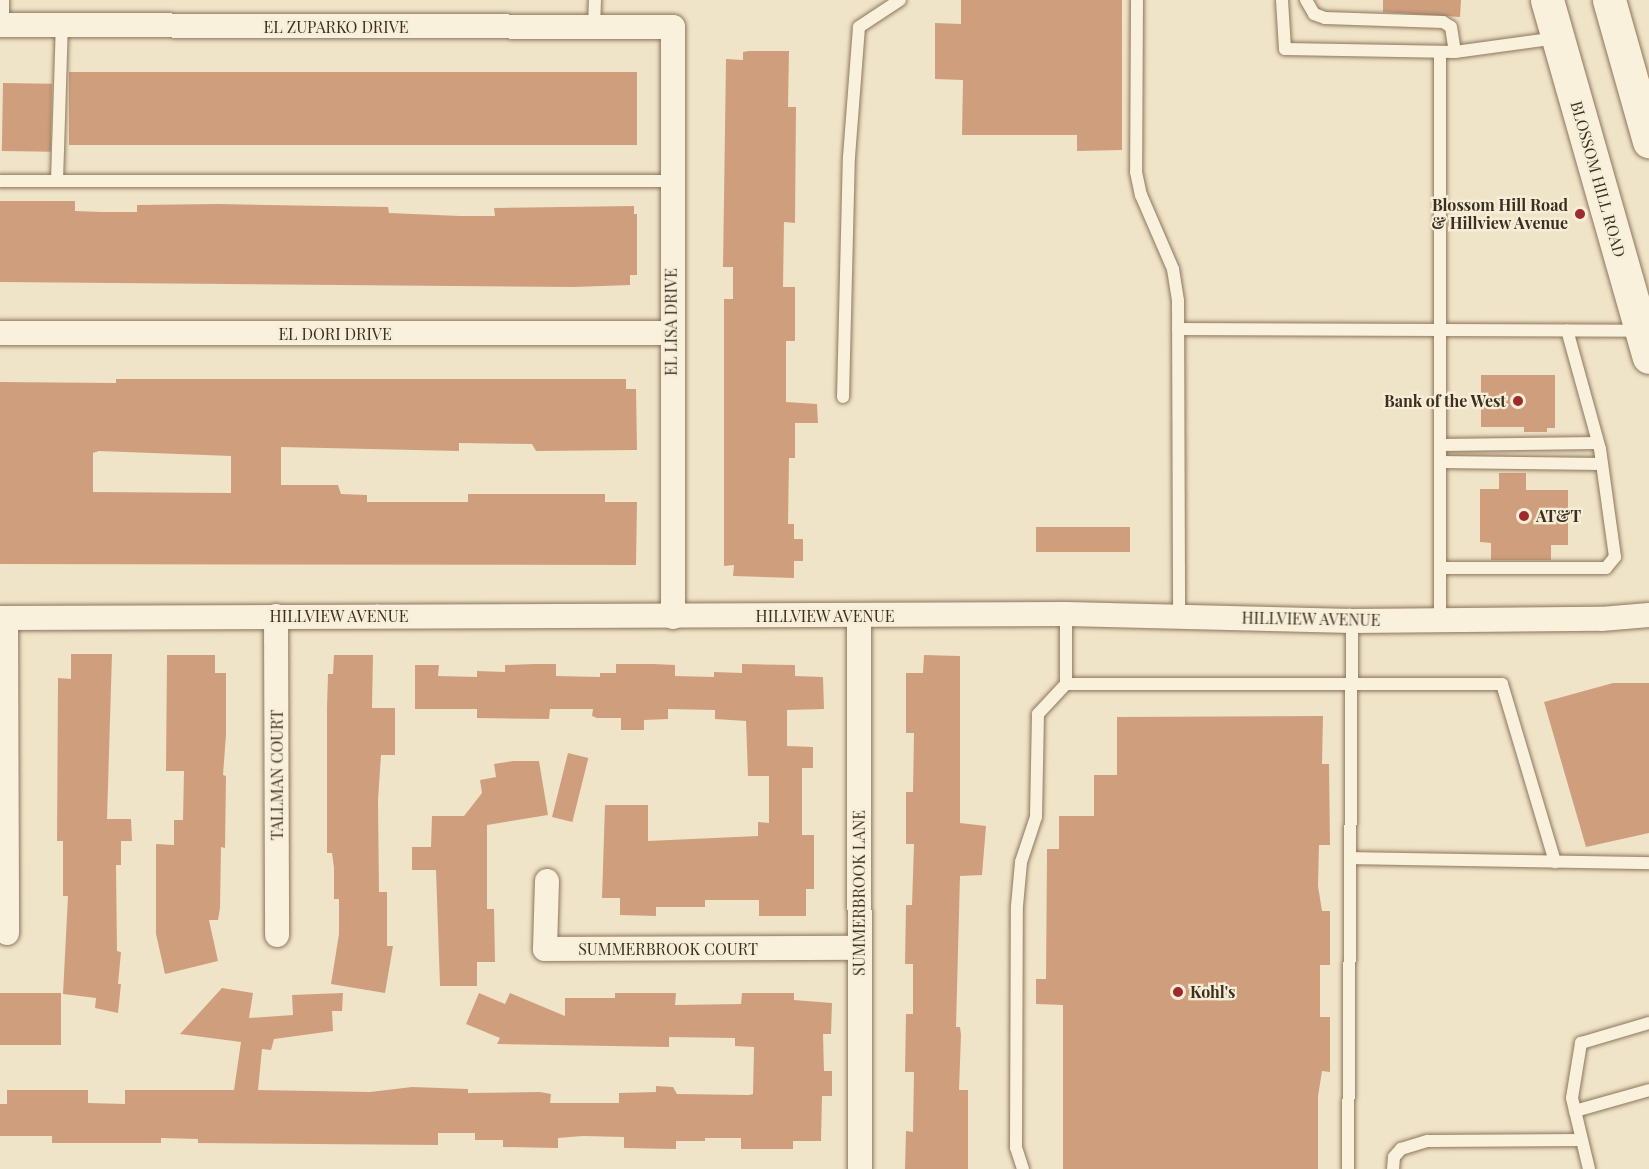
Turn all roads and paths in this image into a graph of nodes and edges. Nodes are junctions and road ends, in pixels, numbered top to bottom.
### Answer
1 (3, 0) edge
2 (595, 0) edge
3 (900, 0) edge
4 (1137, 0) edge
5 (1282, 0) edge
6 (1306, 0) edge
7 (1547, 0) edge
8 (1609, 0) edge
9 (2, 25) edge
10 (62, 26) junction
11 (673, 27) joint
12 (594, 28) junction
13 (1558, 38) junction
14 (1440, 52) junction
15 (1455, 52) junction
16 (1649, 141) edge
17 (0, 181) edge
18 (57, 181) junction
19 (672, 181) junction
20 (1178, 328) junction
21 (1440, 329) junction
22 (1567, 330) junction
23 (0, 333) edge
24 (671, 333) junction
25 (1645, 344) edge
26 (843, 397) dead end
27 (1598, 443) junction
28 (1440, 445) junction
29 (1440, 462) junction
30 (1602, 465) junction
31 (1440, 568) junction
32 (1066, 614) junction
33 (1649, 615) edge
34 (276, 616) junction
35 (859, 616) junction
36 (673, 617) junction
37 (1179, 617) junction
38 (3, 618) edge
39 (1440, 619) junction
40 (1352, 621) junction
41 (1066, 684) junction
42 (1352, 684) junction
43 (1351, 858) junction
44 (1555, 862) junction
45 (1649, 863) edge
46 (547, 881) dead end
47 (7, 933) dead end
48 (276, 934) dead end
49 (859, 948) junction
50 (1649, 1023) edge
51 (1649, 1090) edge
52 (1575, 1111) junction
53 (1581, 1140) junction
54 (860, 1169) edge
55 (1023, 1169) edge
56 (1348, 1169) edge
57 (1393, 1169) edge
58 (1589, 1169) edge

1 - 9 lane
2 - 12 lane
3 - 26 lane
4 - 20 lane
5 - 14 lane
6 - 15 lane
7 - 13 main road, BLOSSOM HILL ROAD
8 - 16 main road
9 - 10 street, EL ZUPARKO DRIVE
10 - 12 street, EL ZUPARKO DRIVE
10 - 18 lane
11 - 12 street, EL ZUPARKO DRIVE
11 - 19 street, EL LISA DRIVE
13 - 15 lane
13 - 25 main road, BLOSSOM HILL ROAD
14 - 15 lane
14 - 21 lane
17 - 18 lane
18 - 19 lane
19 - 24 street, EL LISA DRIVE
20 - 21 lane
20 - 37 lane
21 - 22 lane
21 - 28 lane
22 - 25 lane
22 - 27 lane
23 - 24 street, EL DORI DRIVE
24 - 36 street, EL LISA DRIVE
27 - 28 lane
27 - 30 lane
28 - 29 lane
29 - 30 lane
29 - 31 lane
30 - 31 lane
31 - 39 lane
32 - 35 street, HILLVIEW AVENUE
32 - 37 street, HILLVIEW AVENUE
32 - 41 lane
33 - 39 street, HILLVIEW AVENUE
34 - 36 street, HILLVIEW AVENUE
34 - 38 street, HILLVIEW AVENUE
34 - 48 street, TALLMAN COURT
35 - 36 street, HILLVIEW AVENUE
35 - 49 street, SUMMERBROOK LANE
37 - 40 street, HILLVIEW AVENUE
38 - 47 street
39 - 40 street, HILLVIEW AVENUE
40 - 42 lane
41 - 42 lane
41 - 55 lane
42 - 43 lane
42 - 44 lane
43 - 44 lane
43 - 56 lane
44 - 45 lane
46 - 49 street, SUMMERBROOK COURT
49 - 54 street, SUMMERBROOK LANE
50 - 52 lane
51 - 52 lane
52 - 53 lane
53 - 57 lane
53 - 58 lane

